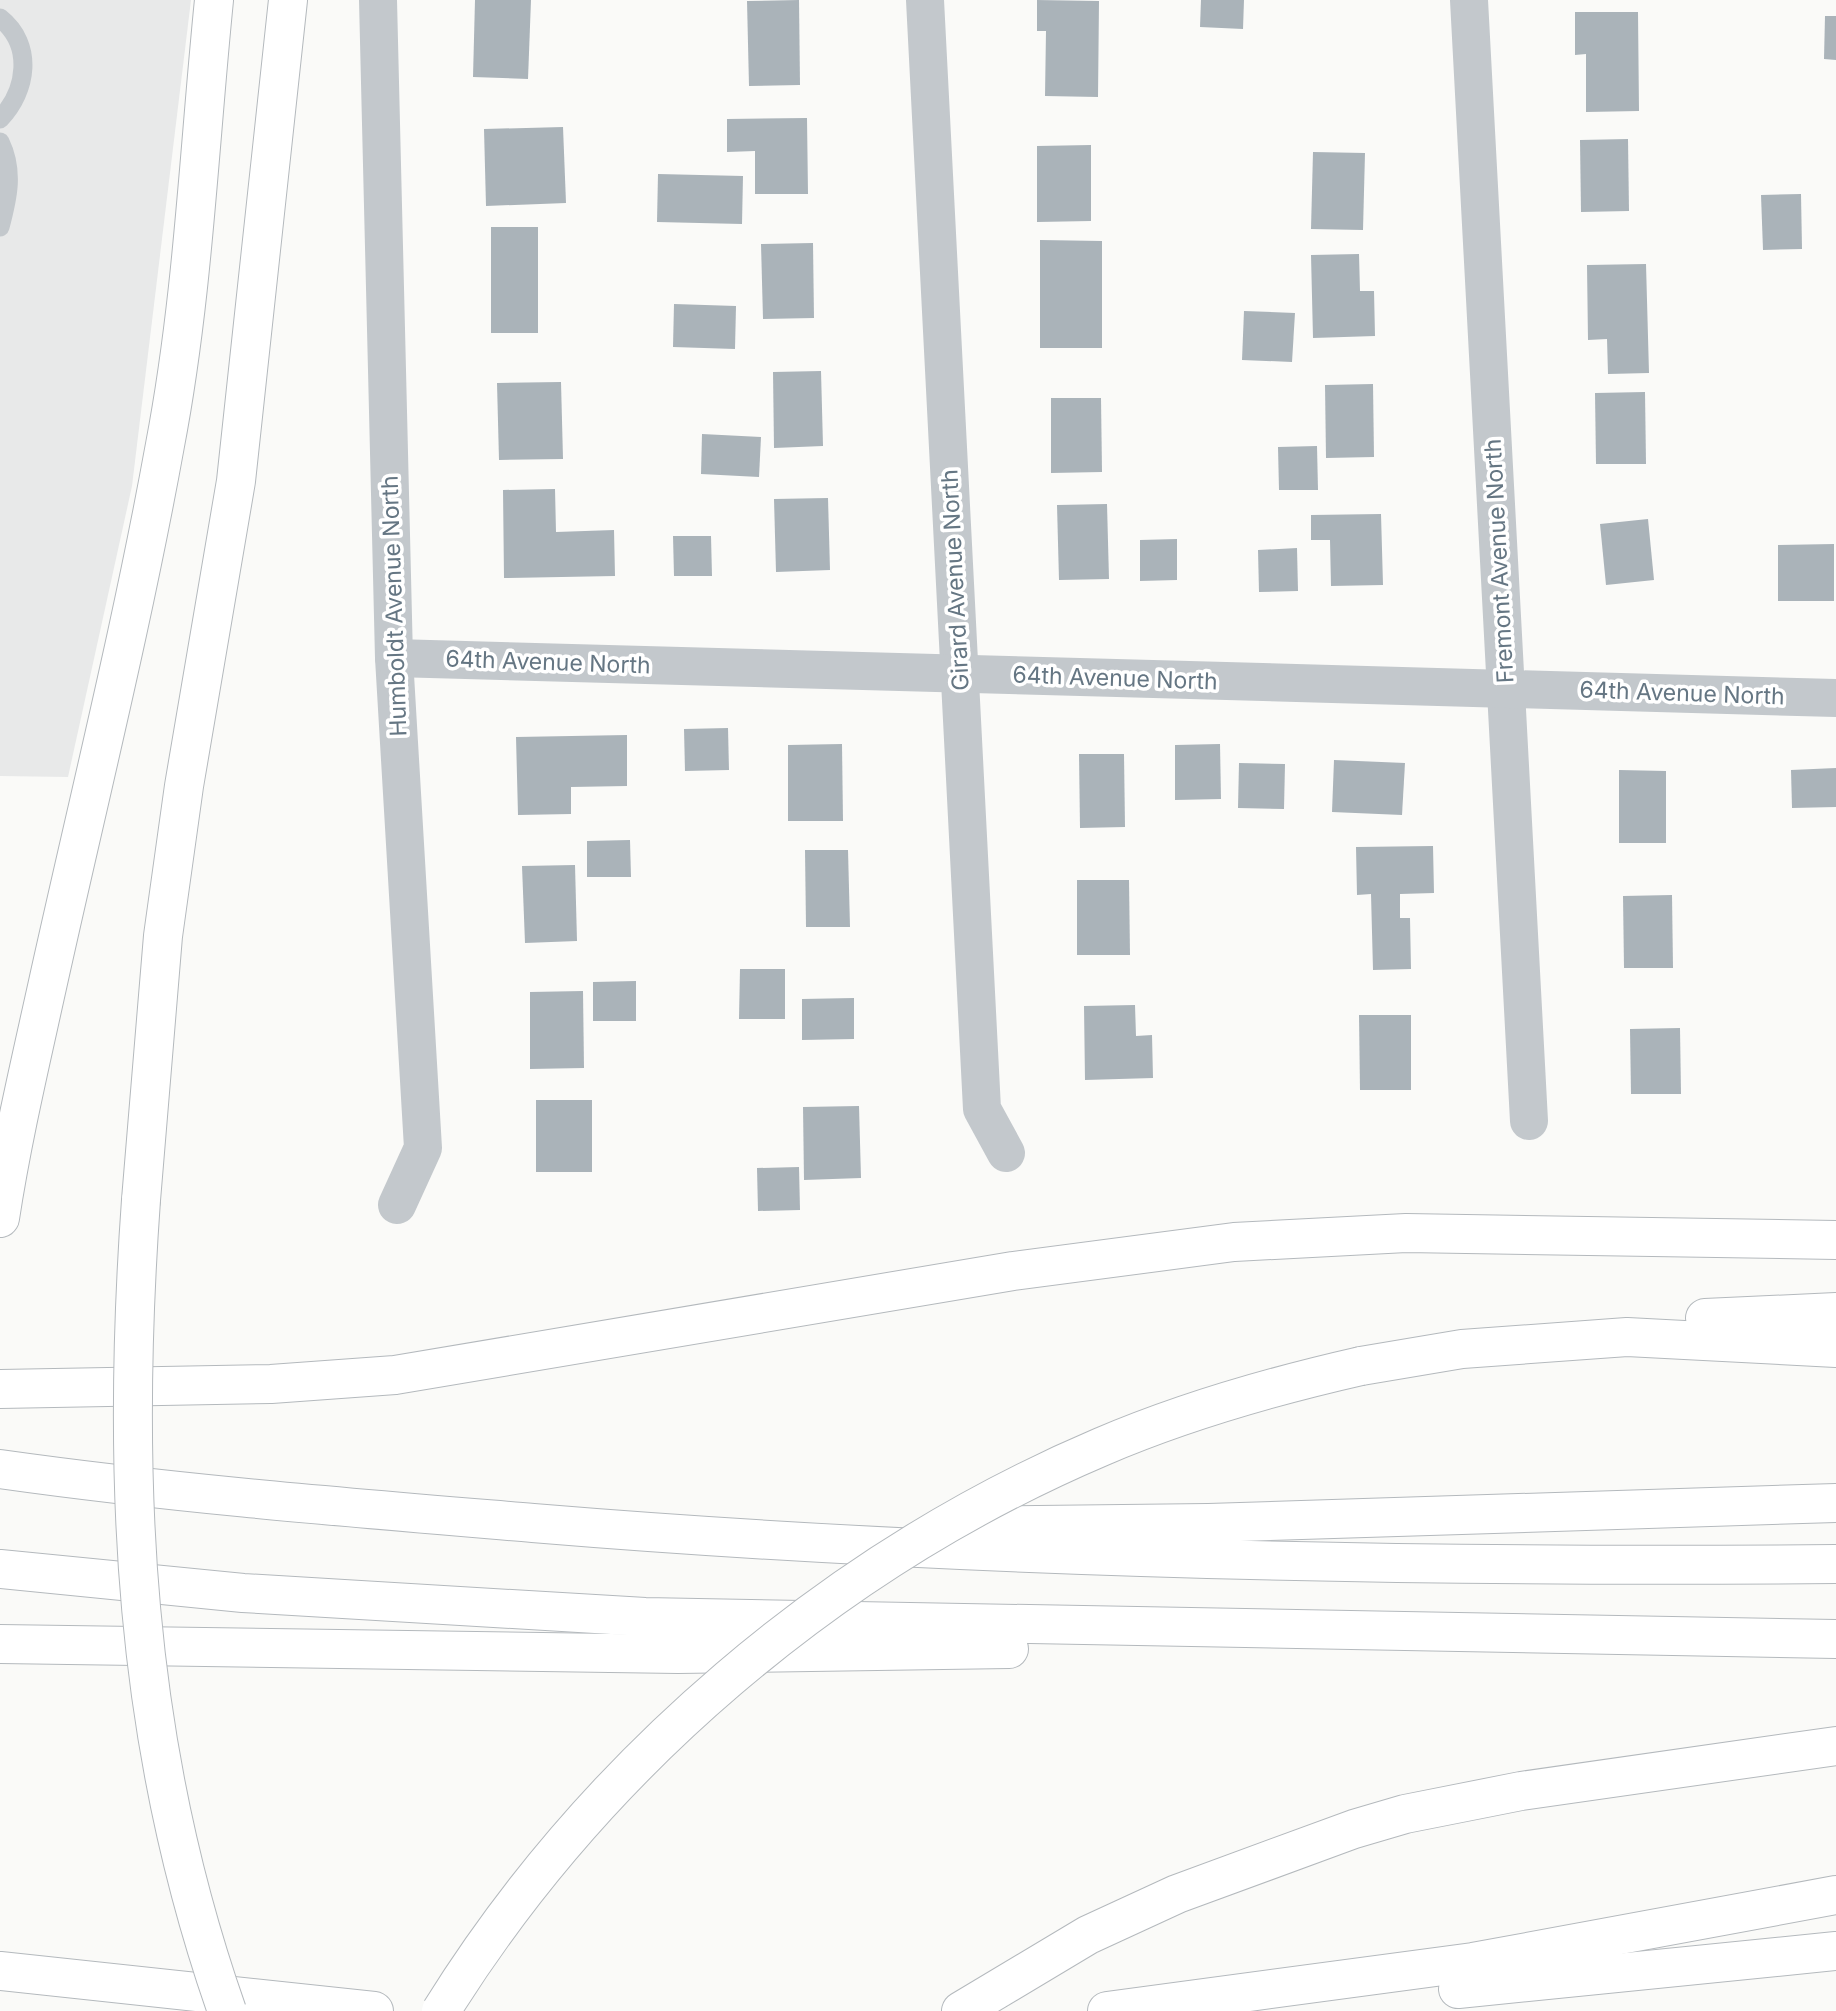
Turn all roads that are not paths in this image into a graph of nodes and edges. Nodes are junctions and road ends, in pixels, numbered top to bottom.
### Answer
1 (214, 0) edge
2 (288, 0) edge
3 (378, 0) edge
4 (925, 0) edge
5 (1469, 0) edge
6 (0, 18) edge
7 (0, 120) edge
8 (0, 142) edge
9 (0, 227) edge
10 (394, 657) junction
11 (960, 674) junction
12 (1506, 689) junction
13 (1836, 698) edge
14 (1529, 1121) dead end
15 (1006, 1153) dead end
16 (397, 1205) dead end
17 (1, 1211) edge
18 (1836, 1240) edge
19 (1836, 1312) edge
20 (1836, 1348) edge
21 (1462, 1349) junction
22 (0, 1389) edge
23 (0, 1469) edge
24 (1836, 1503) edge
25 (532, 1523) junction
26 (1836, 1564) edge
27 (0, 1569) edge
28 (1688, 1637) junction
29 (1836, 1639) edge
30 (0, 1644) edge
31 (1836, 1746) edge
32 (1836, 1895) edge
33 (1836, 1951) edge
34 (0, 1971) edge
35 (227, 2011) edge
36 (374, 2011) edge
37 (441, 2011) edge
38 (961, 2011) edge
39 (1107, 2011) edge
40 (1226, 2011) edge

1 - 17 highway
2 - 35 highway, bridge
3 - 10 street, Humboldt Avenue North
4 - 11 street, Girard Avenue North
5 - 12 street, Fremont Avenue North
6 - 7 lane
8 - 9 lane
10 - 11 street, 64th Avenue North
10 - 16 street, Humboldt Avenue North
11 - 12 street, 64th Avenue North
11 - 15 street, Girard Avenue North
12 - 13 street, 64th Avenue North
12 - 14 street, Fremont Avenue North
18 - 22 highway
19 - 21 highway
20 - 21 highway
21 - 37 highway, bridge
23 - 25 highway
24 - 25 highway
25 - 26 highway
27 - 28 highway
28 - 29 highway
28 - 30 highway
31 - 38 highway
32 - 39 highway
33 - 40 highway
34 - 36 highway

